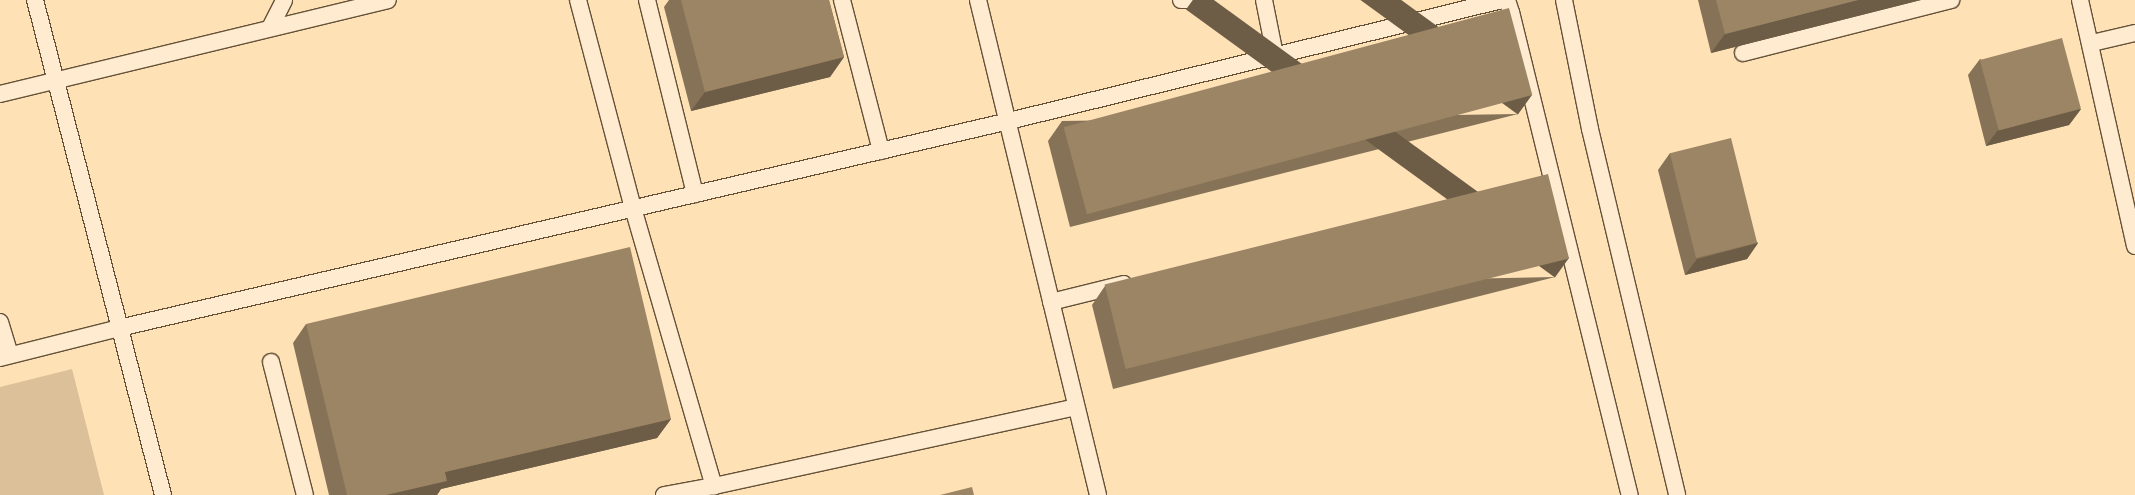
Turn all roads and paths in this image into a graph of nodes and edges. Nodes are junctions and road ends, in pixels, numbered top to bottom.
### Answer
1 (35, 0) edge
2 (284, 0) edge
3 (388, 0) edge
4 (578, 0) edge
5 (647, 0) edge
6 (842, 0) edge
7 (978, 0) edge
8 (1181, 0) edge
9 (1192, 0) edge
10 (1264, 0) edge
11 (1502, 0) edge
12 (1507, 0) edge
13 (1564, 0) edge
14 (1952, 0) edge
15 (2080, 0) edge
16 (270, 28) junction
17 (2135, 33) edge
18 (2092, 43) junction
19 (1743, 53) dead end
20 (1275, 55) junction
21 (56, 82) junction
22 (0, 94) edge
23 (1009, 121) junction
24 (881, 151) junction
25 (1552, 180) junction
26 (1533, 185) edge
27 (696, 194) junction
28 (633, 208) junction
29 (2135, 245) edge
30 (1137, 281) edge
31 (1050, 302) junction
32 (0, 322) edge
33 (119, 328) junction
34 (5, 356) edge
35 (271, 362) dead end
36 (1075, 407) junction
37 (714, 486) junction
38 (163, 495) edge
39 (305, 495) edge
40 (664, 495) edge
41 (1098, 495) edge
42 (1630, 495) edge
43 (1677, 495) edge

1 - 21 lane
2 - 16 lane
3 - 16 lane
4 - 28 lane
5 - 27 lane
6 - 24 lane
7 - 23 lane
8 - 9 lane
10 - 20 lane
11 - 20 lane
12 - 25 lane
13 - 43 lane
14 - 19 lane
15 - 18 lane
16 - 21 lane
17 - 18 lane
18 - 29 lane
20 - 23 lane
21 - 22 lane
21 - 33 lane
23 - 24 lane
23 - 31 lane
24 - 27 lane
25 - 26 lane
25 - 42 lane
27 - 28 lane
28 - 33 lane
28 - 37 lane
30 - 31 lane
31 - 36 lane
32 - 34 lane
33 - 34 lane
33 - 38 lane
35 - 39 lane
36 - 37 lane
36 - 41 lane
37 - 40 lane

